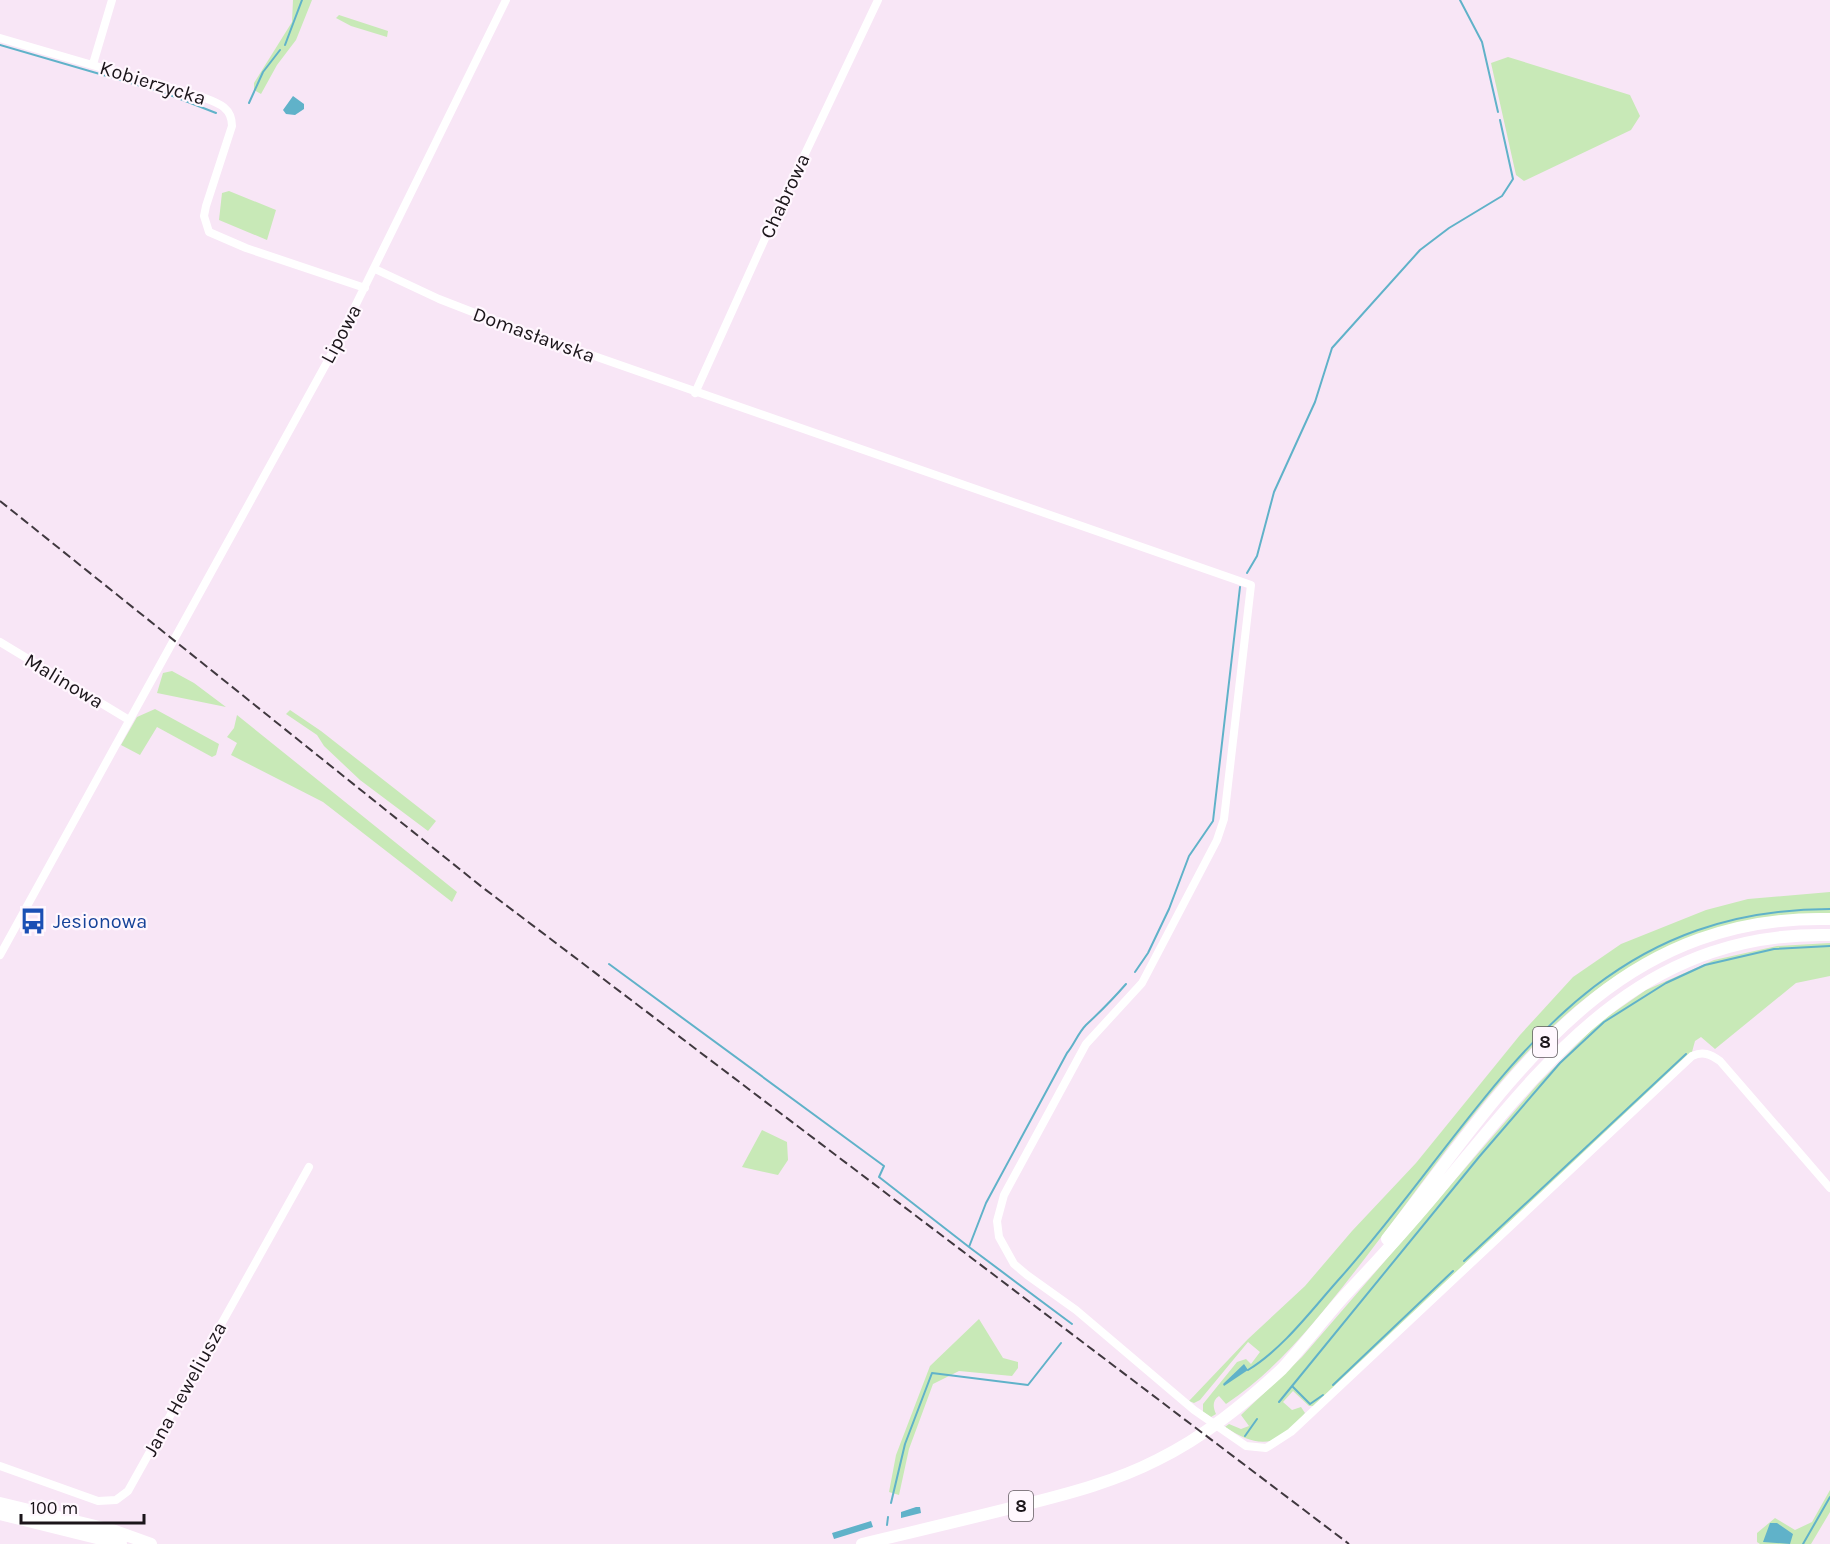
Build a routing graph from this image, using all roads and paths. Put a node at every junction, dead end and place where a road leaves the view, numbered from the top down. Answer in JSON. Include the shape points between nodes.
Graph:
{"nodes":[{"id":1,"x":112,"y":0,"type":"edge"},
{"id":2,"x":506,"y":0,"type":"edge"},
{"id":3,"x":878,"y":0,"type":"edge"},
{"id":4,"x":0,"y":38,"type":"edge"},
{"id":5,"x":93,"y":64,"type":"junction"},
{"id":6,"x":375,"y":268,"type":"junction"},
{"id":7,"x":365,"y":288,"type":"junction"},
{"id":8,"x":695,"y":393,"type":"junction"},
{"id":9,"x":0,"y":642,"type":"edge"},
{"id":10,"x":129,"y":720,"type":"junction"},
{"id":11,"x":1830,"y":919,"type":"edge"},
{"id":12,"x":1830,"y":935,"type":"edge"},
{"id":13,"x":0,"y":955,"type":"edge"},
{"id":14,"x":309,"y":1167,"type":"dead end"},
{"id":15,"x":1830,"y":1188,"type":"edge"},
{"id":16,"x":1347,"y":1293,"type":"junction"},
{"id":17,"x":0,"y":1466,"type":"edge"},
{"id":18,"x":0,"y":1503,"type":"edge"},
{"id":19,"x":0,"y":1514,"type":"edge"},
{"id":20,"x":121,"y":1544,"type":"edge"},
{"id":21,"x":151,"y":1544,"type":"edge"},
{"id":22,"x":862,"y":1544,"type":"edge"}],
"edges":[{"from":1,"to":5,"type":"street"},
{"from":2,"to":6,"type":"street","name":"Lipowa"},
{"from":3,"to":8,"type":"street","name":"Chabrowa"},
{"from":4,"to":5,"type":"street","name":"Kobierzycka"},
{"from":5,"to":7,"type":"street","name":"Kobierzycka","via":[[202,97],[230,113],[232,126],[204,216],[209,232]]},
{"from":6,"to":7,"type":"street","name":"Lipowa"},
{"from":6,"to":8,"type":"street","name":"Domasławska","via":[[439,299]]},
{"from":7,"to":10,"type":"street","name":"Lipowa"},
{"from":8,"to":15,"type":"street","name":"Domasławska","via":[[1251,585],[1224,819],[1217,840],[1142,983],[1086,1044],[1004,1195],[997,1221],[999,1237],[1014,1264],[1233,1438],[1246,1446],[1266,1448],[1291,1432],[1699,1053],[1720,1061]]},
{"from":9,"to":10,"type":"street","name":"Malinowa"},
{"from":10,"to":13,"type":"street"},
{"from":11,"to":16,"type":"highway","number":"8","via":[[1766,923],[1717,934],[1657,958],[1599,993],[1558,1029],[1496,1096]]},
{"from":12,"to":16,"type":"highway","number":"8","via":[[1764,940],[1707,955],[1652,979],[1614,1002],[1548,1061]]},
{"from":14,"to":17,"type":"street","name":"Jana Heweliusza","via":[[128,1491],[116,1500],[98,1502]]},
{"from":16,"to":22,"type":"highway","number":"8","via":[[1282,1369],[1233,1412],[1174,1450],[1129,1473],[1066,1494]]},
{"from":18,"to":21,"type":"highway","via":[[112,1530]]},
{"from":19,"to":20,"type":"highway"}]}
